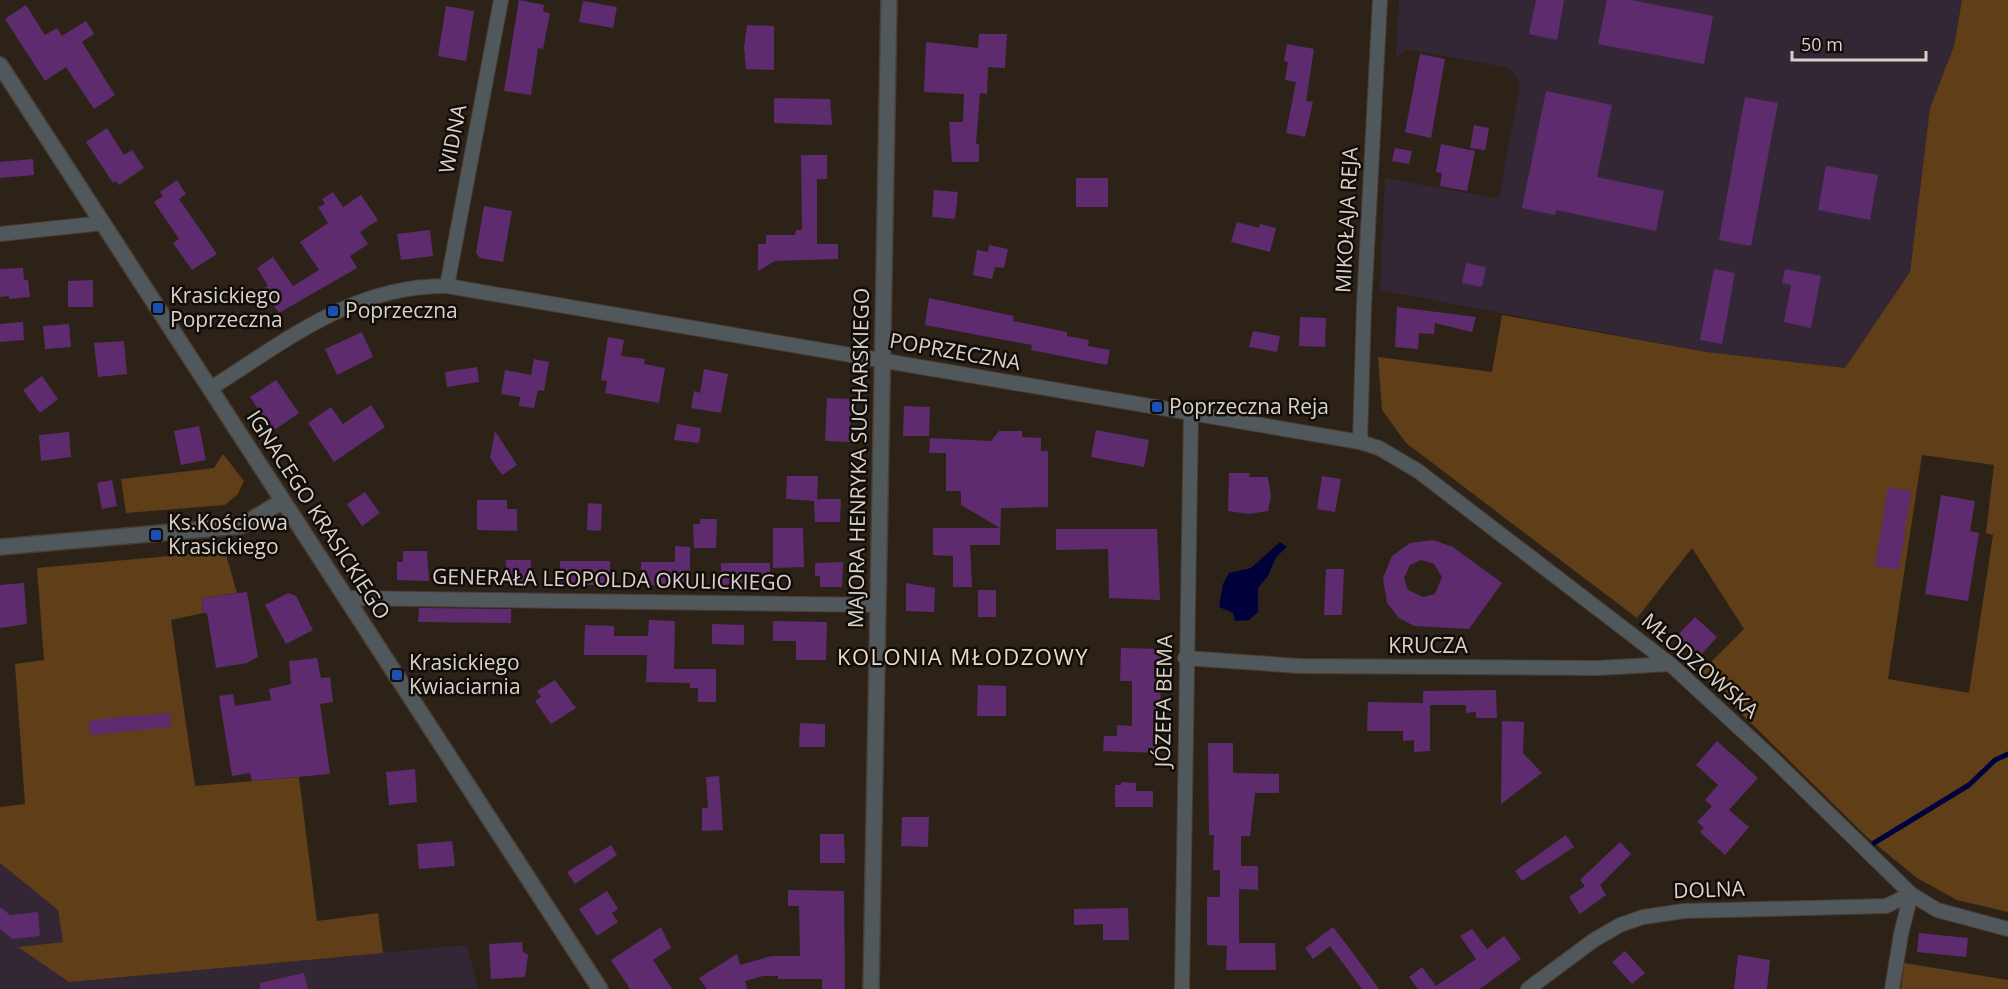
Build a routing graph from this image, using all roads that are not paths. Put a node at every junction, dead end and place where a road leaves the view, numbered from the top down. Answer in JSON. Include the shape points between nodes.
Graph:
{"nodes":[{"id":1,"x":501,"y":0,"type":"edge"},
{"id":2,"x":889,"y":0,"type":"edge"},
{"id":3,"x":1380,"y":0,"type":"edge"},
{"id":4,"x":0,"y":65,"type":"edge"},
{"id":5,"x":103,"y":223,"type":"junction"},
{"id":6,"x":0,"y":234,"type":"edge"},
{"id":7,"x":447,"y":286,"type":"junction"},
{"id":8,"x":883,"y":360,"type":"junction"},
{"id":9,"x":211,"y":388,"type":"junction"},
{"id":10,"x":1191,"y":413,"type":"junction"},
{"id":11,"x":1360,"y":442,"type":"junction"},
{"id":12,"x":283,"y":501,"type":"junction"},
{"id":13,"x":0,"y":547,"type":"edge"},
{"id":14,"x":346,"y":598,"type":"junction"},
{"id":15,"x":877,"y":605,"type":"junction"},
{"id":16,"x":1185,"y":658,"type":"junction"},
{"id":17,"x":1670,"y":664,"type":"junction"},
{"id":18,"x":1911,"y":894,"type":"junction"},
{"id":19,"x":2008,"y":929,"type":"edge"},
{"id":20,"x":600,"y":989,"type":"edge"},
{"id":21,"x":871,"y":989,"type":"edge"},
{"id":22,"x":1182,"y":989,"type":"edge"},
{"id":23,"x":1528,"y":989,"type":"edge"},
{"id":24,"x":1892,"y":989,"type":"edge"}],
"edges":[{"from":1,"to":7,"type":"street","name":"WIDNA"},
{"from":2,"to":8,"type":"street","name":"MAJORA HENRYKA SUCHARSKIEGO"},
{"from":3,"to":11,"type":"street","name":"MIKOŁAJA REJA"},
{"from":4,"to":5,"type":"street","name":"IGNACEGO KRASICKIEGO"},
{"from":5,"to":6,"type":"street"},
{"from":5,"to":9,"type":"street","name":"IGNACEGO KRASICKIEGO"},
{"from":7,"to":8,"type":"street","name":"POPRZECZNA"},
{"from":7,"to":9,"type":"street","name":"POPRZECZNA","via":[[401,288],[333,311]]},
{"from":8,"to":10,"type":"street","name":"POPRZECZNA"},
{"from":8,"to":15,"type":"street","name":"MAJORA HENRYKA SUCHARSKIEGO"},
{"from":9,"to":12,"type":"street","name":"IGNACEGO KRASICKIEGO"},
{"from":10,"to":11,"type":"street","name":"POPRZECZNA"},
{"from":10,"to":16,"type":"street","name":"JÓZEFA BEMA"},
{"from":11,"to":17,"type":"street","name":"MŁODZOWSKA","via":[[1379,448],[1418,471]]},
{"from":12,"to":13,"type":"street","via":[[242,526]]},
{"from":12,"to":14,"type":"street","name":"IGNACEGO KRASICKIEGO"},
{"from":14,"to":15,"type":"street","name":"GENERAŁA LEOPOLDA OKULICKIEGO"},
{"from":14,"to":20,"type":"street","name":"IGNACEGO KRASICKIEGO"},
{"from":15,"to":21,"type":"street","name":"MAJORA HENRYKA SUCHARSKIEGO"},
{"from":16,"to":17,"type":"street","name":"KRUCZA","via":[[1299,666],[1598,668]]},
{"from":16,"to":22,"type":"street","name":"JÓZEFA BEMA"},
{"from":17,"to":18,"type":"street","name":"MŁODZOWSKA"},
{"from":18,"to":19,"type":"street","name":"MŁODZOWSKA","via":[[1937,910]]},
{"from":18,"to":23,"type":"street","name":"DOLNA","via":[[1886,906],[1684,911],[1643,917],[1594,940]]},
{"from":18,"to":24,"type":"street"}]}
